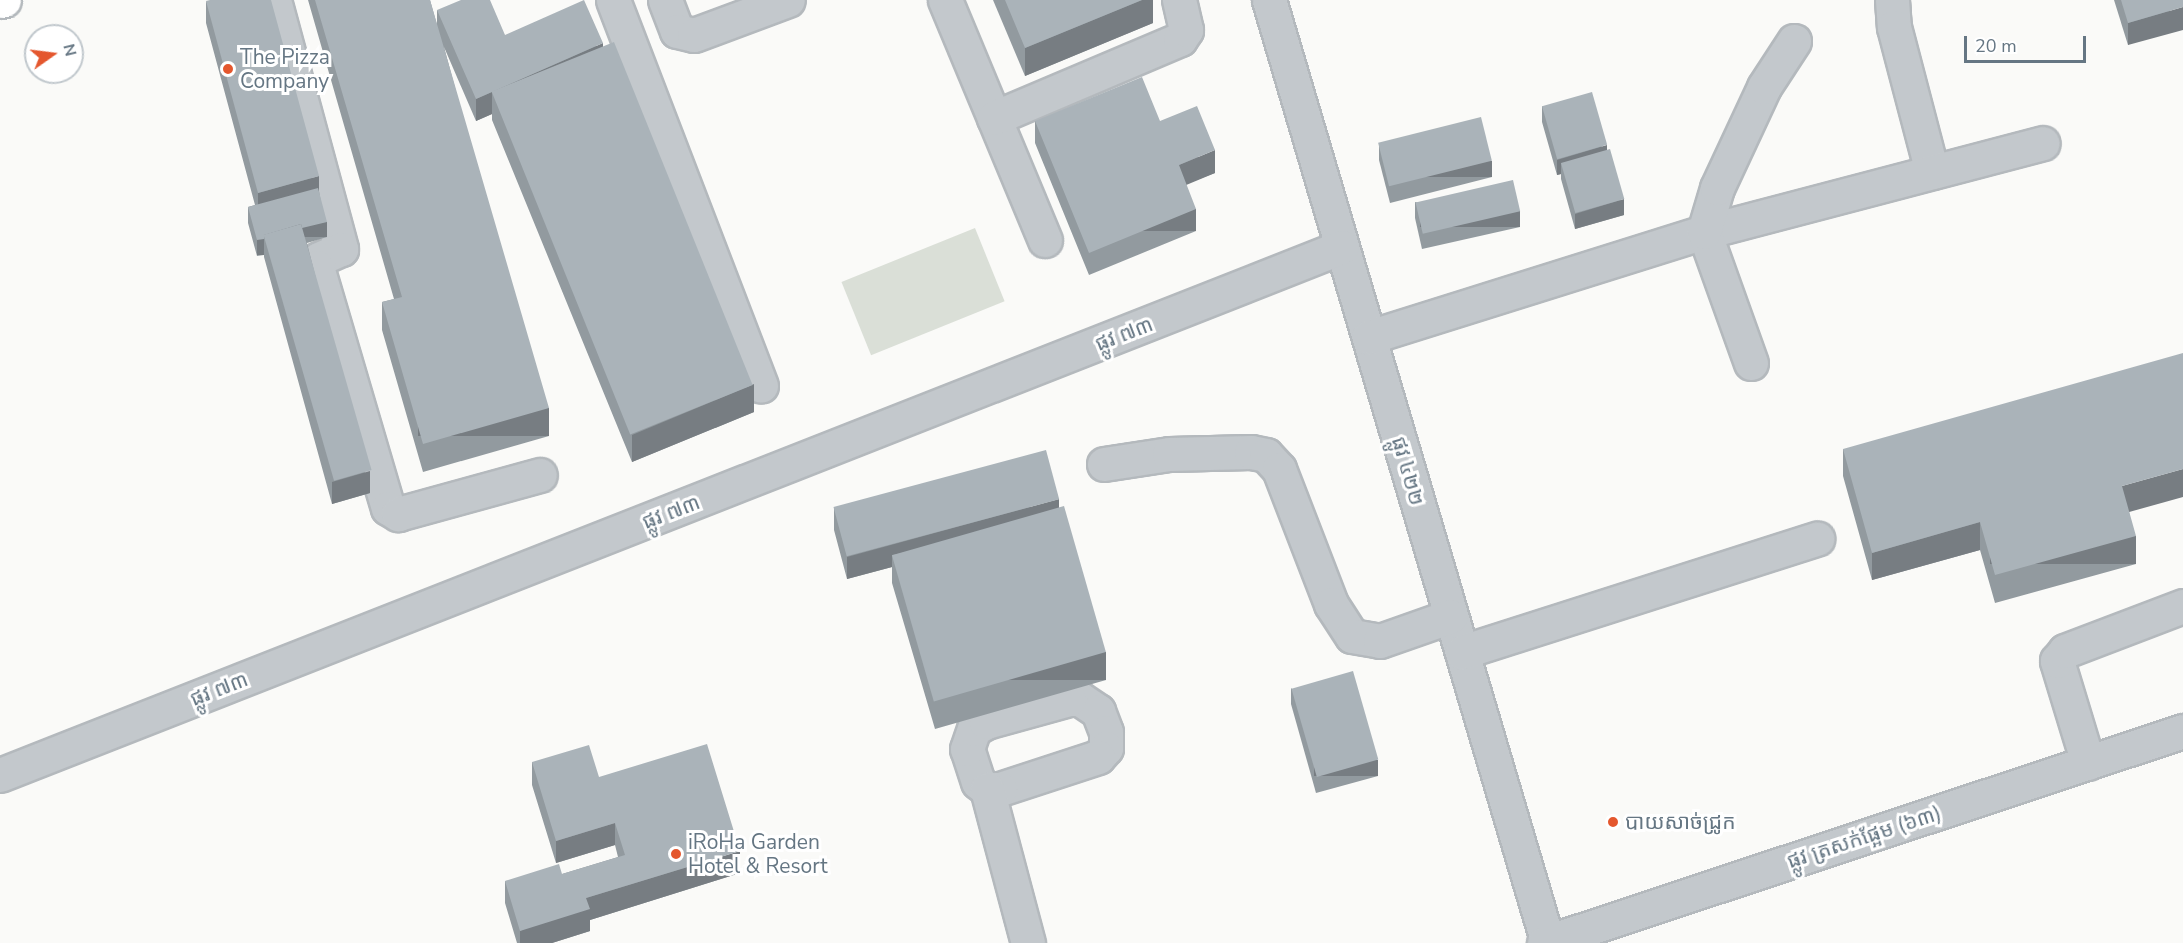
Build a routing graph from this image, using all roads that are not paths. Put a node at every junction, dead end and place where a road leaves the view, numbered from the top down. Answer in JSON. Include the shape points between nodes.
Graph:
{"nodes":[{"id":1,"x":274,"y":0,"type":"edge"},
{"id":2,"x":613,"y":0,"type":"edge"},
{"id":3,"x":665,"y":0,"type":"edge"},
{"id":4,"x":788,"y":0,"type":"edge"},
{"id":5,"x":945,"y":0,"type":"edge"},
{"id":6,"x":1179,"y":0,"type":"edge"},
{"id":7,"x":1269,"y":0,"type":"edge"},
{"id":8,"x":1892,"y":0,"type":"edge"},
{"id":9,"x":1794,"y":41,"type":"dead end"},
{"id":10,"x":994,"y":118,"type":"junction"},
{"id":11,"x":2043,"y":143,"type":"dead end"},
{"id":12,"x":1932,"y":172,"type":"junction"},
{"id":13,"x":1704,"y":232,"type":"junction"},
{"id":14,"x":1045,"y":240,"type":"dead end"},
{"id":15,"x":1342,"y":247,"type":"junction"},
{"id":16,"x":1369,"y":337,"type":"junction"},
{"id":17,"x":1751,"y":363,"type":"dead end"},
{"id":18,"x":761,"y":386,"type":"dead end"},
{"id":19,"x":1104,"y":464,"type":"dead end"},
{"id":20,"x":540,"y":475,"type":"dead end"},
{"id":21,"x":1817,"y":539,"type":"dead end"},
{"id":22,"x":2183,"y":606,"type":"edge"},
{"id":23,"x":1451,"y":616,"type":"junction"},
{"id":24,"x":1462,"y":652,"type":"junction"},
{"id":25,"x":2183,"y":731,"type":"edge"},
{"id":26,"x":2088,"y":763,"type":"junction"},
{"id":27,"x":0,"y":775,"type":"edge"},
{"id":28,"x":987,"y":789,"type":"dead end"},
{"id":29,"x":1028,"y":943,"type":"edge"},
{"id":30,"x":1546,"y":943,"type":"edge"}],
"edges":[{"from":1,"to":20,"type":"street","via":[[341,249],[319,259],[317,267],[388,508],[398,514]]},
{"from":2,"to":18,"type":"street"},
{"from":3,"to":4,"type":"street","via":[[677,32],[694,35]]},
{"from":5,"to":10,"type":"street"},
{"from":6,"to":10,"type":"street","via":[[1186,30],[1180,39]]},
{"from":7,"to":15,"type":"street","name":"ផ្លូវ ៤២២"},
{"from":8,"to":12,"type":"street","via":[[1894,27]]},
{"from":9,"to":13,"type":"street","via":[[1764,87],[1717,188]]},
{"from":10,"to":14,"type":"street"},
{"from":11,"to":12,"type":"street"},
{"from":12,"to":13,"type":"street"},
{"from":13,"to":16,"type":"street"},
{"from":13,"to":17,"type":"street"},
{"from":15,"to":16,"type":"street","name":"ផ្លូវ ៤២២"},
{"from":15,"to":27,"type":"street","name":"ផ្លូវ ៧៣"},
{"from":16,"to":23,"type":"street","name":"ផ្លូវ ៤២២"},
{"from":19,"to":23,"type":"street","via":[[1169,454],[1266,455],[1279,470],[1331,604],[1352,636],[1380,641]]},
{"from":21,"to":24,"type":"street"},
{"from":22,"to":26,"type":"street","via":[[2065,651],[2057,661]]},
{"from":23,"to":24,"type":"street","name":"ផ្លូវ ៤២២"},
{"from":24,"to":30,"type":"street","name":"ផ្លូវ ៤២២"},
{"from":25,"to":26,"type":"street","name":"ផ្លូវ ត្រសក់ផ្អែម (៦៣)"},
{"from":26,"to":30,"type":"street","name":"ផ្លូវ ត្រសក់ផ្អែម (៦៣)"},
{"from":28,"to":29,"type":"street"}]}
